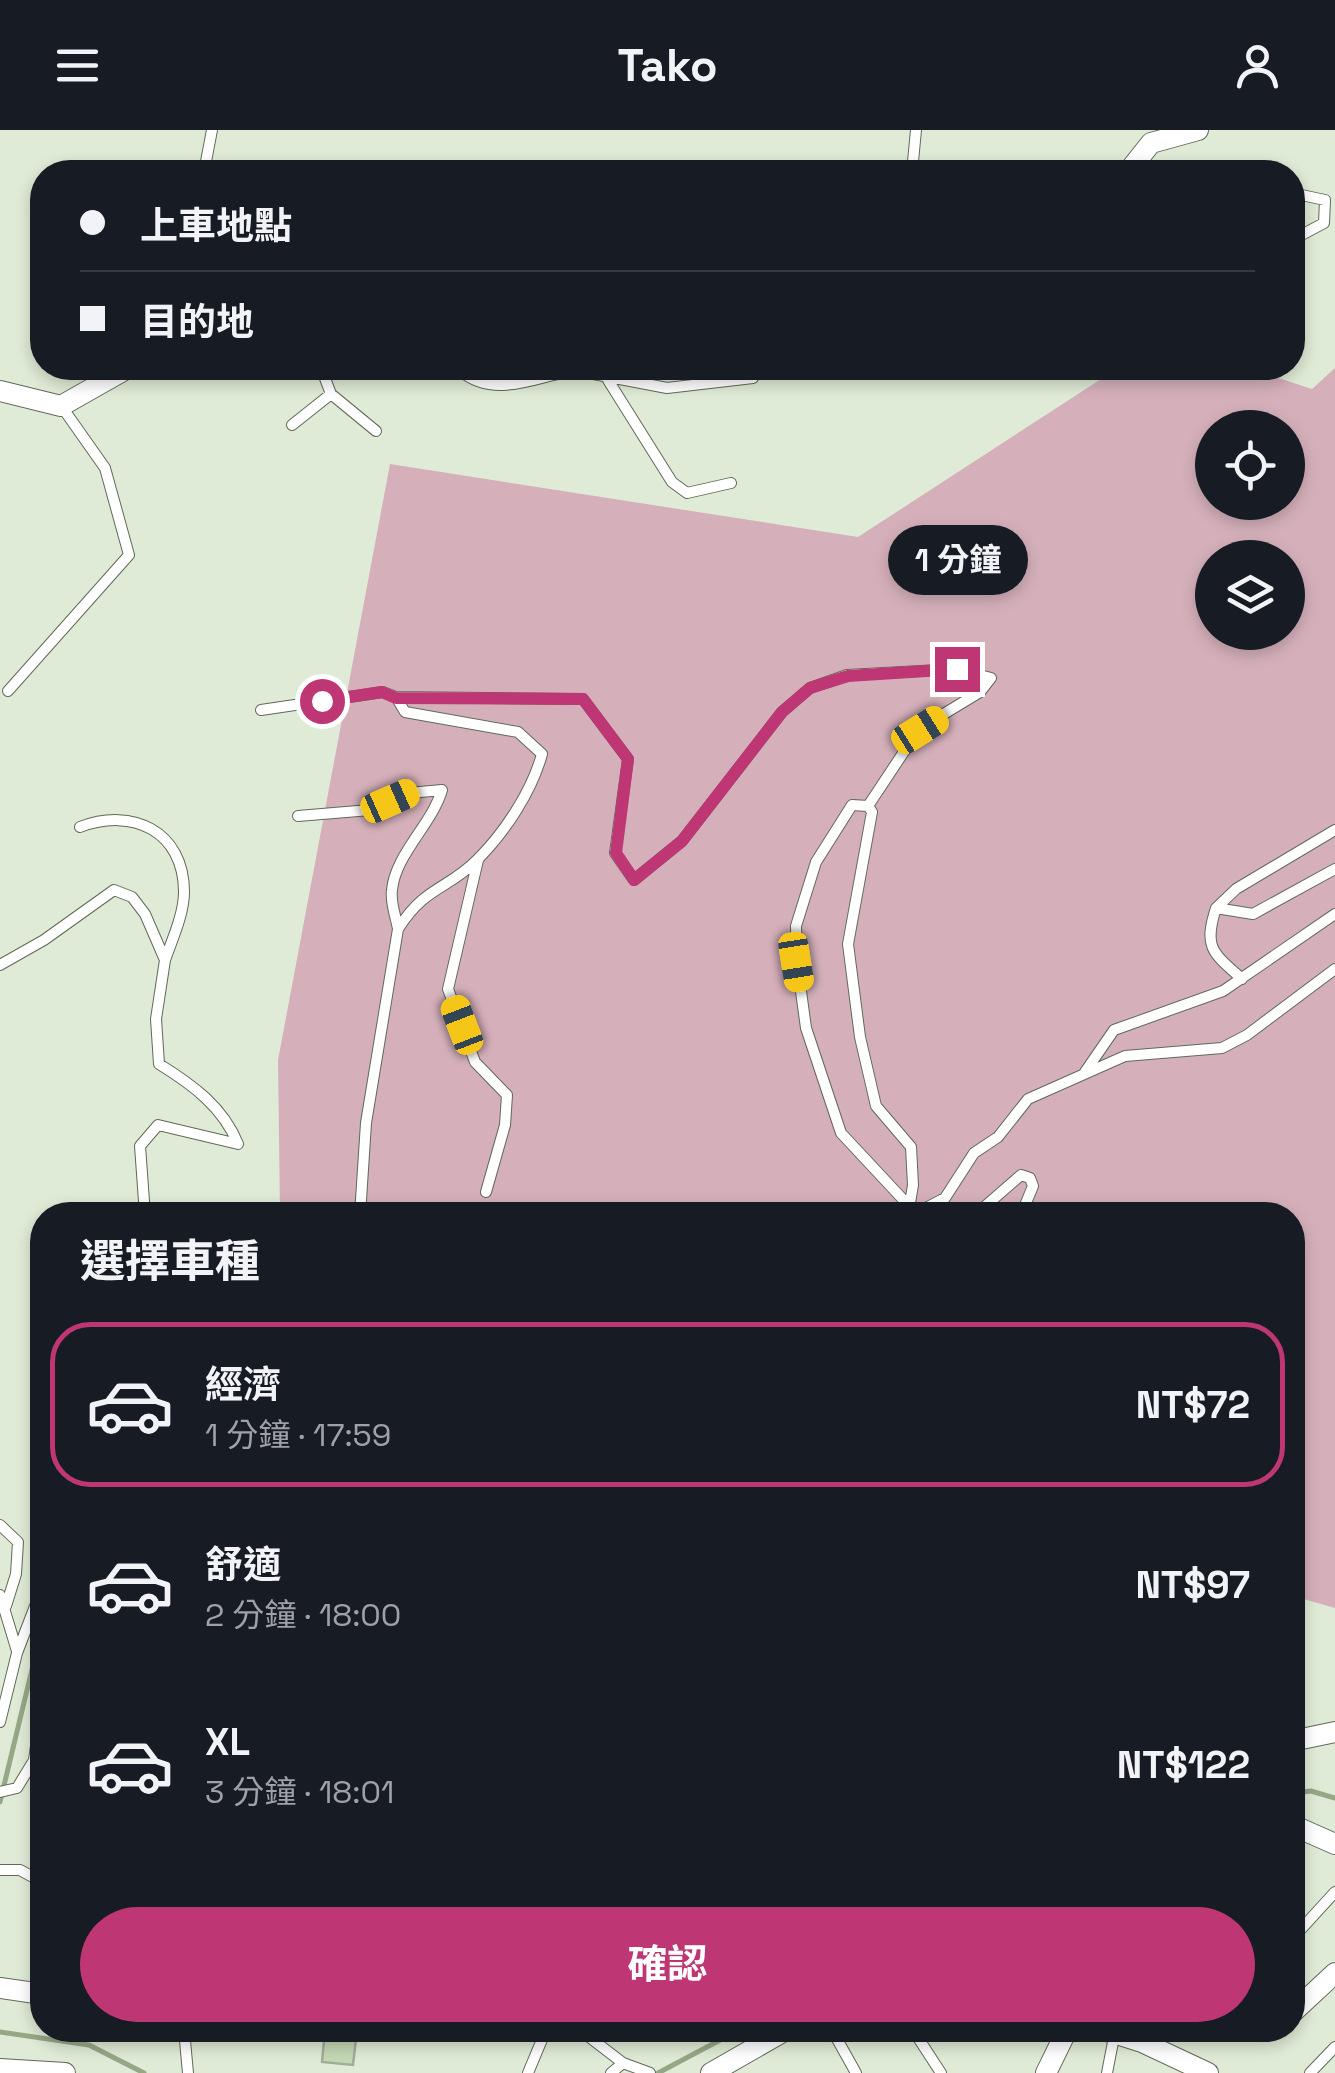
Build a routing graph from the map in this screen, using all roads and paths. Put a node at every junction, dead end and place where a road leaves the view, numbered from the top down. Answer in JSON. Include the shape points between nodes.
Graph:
{"nodes":[{"id":1,"x":212,"y":130,"type":"edge"},
{"id":2,"x":916,"y":130,"type":"edge"},
{"id":3,"x":1198,"y":130,"type":"edge"},
{"id":4,"x":1154,"y":137,"type":"edge"},
{"id":5,"x":206,"y":160,"type":"edge"},
{"id":6,"x":913,"y":160,"type":"edge"},
{"id":7,"x":1137,"y":160,"type":"edge"},
{"id":8,"x":1305,"y":196,"type":"edge"},
{"id":9,"x":1305,"y":233,"type":"edge"},
{"id":10,"x":102,"y":380,"type":"edge"},
{"id":11,"x":326,"y":380,"type":"edge"},
{"id":12,"x":608,"y":380,"type":"joint"},
{"id":13,"x":736,"y":380,"type":"edge"},
{"id":14,"x":0,"y":391,"type":"edge"},
{"id":15,"x":331,"y":394,"type":"junction"},
{"id":16,"x":61,"y":406,"type":"junction"},
{"id":17,"x":292,"y":425,"type":"dead end"},
{"id":18,"x":376,"y":431,"type":"dead end"},
{"id":19,"x":731,"y":483,"type":"dead end"},
{"id":20,"x":8,"y":691,"type":"dead end"},
{"id":21,"x":396,"y":698,"type":"junction"},
{"id":22,"x":261,"y":710,"type":"dead end"},
{"id":23,"x":868,"y":806,"type":"junction"},
{"id":24,"x":298,"y":816,"type":"dead end"},
{"id":25,"x":80,"y":827,"type":"dead end"},
{"id":26,"x":1335,"y":830,"type":"edge"},
{"id":27,"x":478,"y":859,"type":"junction"},
{"id":28,"x":1335,"y":870,"type":"edge"},
{"id":29,"x":1216,"y":908,"type":"junction"},
{"id":30,"x":1335,"y":914,"type":"edge"},
{"id":31,"x":398,"y":930,"type":"junction"},
{"id":32,"x":165,"y":960,"type":"junction"},
{"id":33,"x":0,"y":965,"type":"edge"},
{"id":34,"x":1335,"y":968,"type":"edge"},
{"id":35,"x":1242,"y":979,"type":"junction"},
{"id":36,"x":1084,"y":1073,"type":"junction"},
{"id":37,"x":486,"y":1192,"type":"dead end"},
{"id":38,"x":144,"y":1202,"type":"edge"},
{"id":39,"x":361,"y":1202,"type":"edge"},
{"id":40,"x":901,"y":1202,"type":"edge"},
{"id":41,"x":909,"y":1202,"type":"edge"},
{"id":42,"x":937,"y":1202,"type":"edge"},
{"id":43,"x":990,"y":1202,"type":"edge"},
{"id":44,"x":1026,"y":1202,"type":"edge"},
{"id":45,"x":0,"y":1525,"type":"edge"},
{"id":46,"x":0,"y":1594,"type":"edge"},
{"id":47,"x":6,"y":1606,"type":"junction"},
{"id":48,"x":30,"y":1620,"type":"edge"},
{"id":49,"x":18,"y":1653,"type":"junction"},
{"id":50,"x":0,"y":1722,"type":"edge"},
{"id":51,"x":1335,"y":1732,"type":"edge"},
{"id":52,"x":1305,"y":1738,"type":"edge"},
{"id":53,"x":30,"y":1767,"type":"edge"},
{"id":54,"x":0,"y":1792,"type":"edge"},
{"id":55,"x":1305,"y":1835,"type":"edge"},
{"id":56,"x":1335,"y":1844,"type":"edge"},
{"id":57,"x":0,"y":1870,"type":"edge"},
{"id":58,"x":30,"y":1875,"type":"edge"},
{"id":59,"x":1335,"y":1892,"type":"edge"},
{"id":60,"x":1305,"y":1925,"type":"edge"},
{"id":61,"x":1335,"y":1974,"type":"edge"},
{"id":62,"x":0,"y":1988,"type":"edge"},
{"id":63,"x":30,"y":1992,"type":"edge"},
{"id":64,"x":1305,"y":2001,"type":"edge"},
{"id":65,"x":185,"y":2042,"type":"edge"},
{"id":66,"x":541,"y":2042,"type":"edge"},
{"id":67,"x":597,"y":2042,"type":"edge"},
{"id":68,"x":765,"y":2042,"type":"edge"},
{"id":69,"x":839,"y":2042,"type":"edge"},
{"id":70,"x":921,"y":2042,"type":"edge"},
{"id":71,"x":1061,"y":2042,"type":"edge"},
{"id":72,"x":1108,"y":2042,"type":"edge"},
{"id":73,"x":1142,"y":2042,"type":"edge"},
{"id":74,"x":1335,"y":2047,"type":"edge"},
{"id":75,"x":628,"y":2064,"type":"junction"},
{"id":76,"x":0,"y":2069,"type":"edge"},
{"id":77,"x":65,"y":2073,"type":"edge"},
{"id":78,"x":188,"y":2073,"type":"edge"},
{"id":79,"x":528,"y":2073,"type":"edge"},
{"id":80,"x":611,"y":2073,"type":"edge"},
{"id":81,"x":650,"y":2073,"type":"edge"},
{"id":82,"x":711,"y":2073,"type":"edge"},
{"id":83,"x":856,"y":2073,"type":"edge"},
{"id":84,"x":940,"y":2073,"type":"edge"},
{"id":85,"x":1046,"y":2073,"type":"edge"},
{"id":86,"x":1106,"y":2073,"type":"edge"},
{"id":87,"x":1208,"y":2073,"type":"edge"},
{"id":88,"x":1310,"y":2073,"type":"edge"}],
"edges":[{"from":1,"to":5,"type":"lane"},
{"from":2,"to":6,"type":"lane"},
{"from":3,"to":4,"type":"street"},
{"from":4,"to":7,"type":"street"},
{"from":8,"to":9,"type":"lane","via":[[1325,200],[1324,222]]},
{"from":10,"to":16,"type":"street"},
{"from":11,"to":15,"type":"lane"},
{"from":12,"to":13,"type":"lane","via":[[667,388]]},
{"from":12,"to":19,"type":"lane","via":[[672,482],[686,493]]},
{"from":14,"to":16,"type":"street"},
{"from":15,"to":17,"type":"lane"},
{"from":15,"to":18,"type":"lane"},
{"from":16,"to":20,"type":"lane","via":[[106,468],[130,555]]},
{"from":21,"to":22,"type":"lane","via":[[382,692]]},
{"from":21,"to":23,"type":"lane","via":[[583,699],[628,759],[616,853],[634,880],[682,841],[782,712],[810,688],[848,676],[938,670],[991,678],[920,730]]},
{"from":21,"to":27,"type":"lane","via":[[406,712],[518,732],[542,754],[534,784]]},
{"from":23,"to":40,"type":"lane","via":[[852,805],[816,862],[796,926],[796,962],[806,1028],[841,1133]]},
{"from":23,"to":41,"type":"lane","via":[[848,944],[876,1106],[912,1148]]},
{"from":24,"to":31,"type":"lane","via":[[370,810],[410,792],[442,790],[394,877]]},
{"from":25,"to":32,"type":"lane","via":[[123,817],[158,831],[181,870],[184,895]]},
{"from":26,"to":29,"type":"lane","via":[[1236,888]]},
{"from":27,"to":31,"type":"lane","via":[[416,900]]},
{"from":27,"to":37,"type":"lane","via":[[448,988],[475,1062],[507,1095]]},
{"from":28,"to":29,"type":"lane","via":[[1253,914]]},
{"from":29,"to":35,"type":"lane","via":[[1208,932],[1213,953]]},
{"from":30,"to":35,"type":"lane"},
{"from":31,"to":39,"type":"lane","via":[[366,1122]]},
{"from":32,"to":33,"type":"lane","via":[[145,914],[132,897],[114,890]]},
{"from":32,"to":38,"type":"lane","via":[[156,1018],[159,1064],[227,1117],[238,1144],[158,1124],[140,1146]]},
{"from":34,"to":36,"type":"lane","via":[[1222,1048],[1125,1056]]},
{"from":35,"to":36,"type":"lane","via":[[1114,1030]]},
{"from":36,"to":42,"type":"lane","via":[[1028,1100]]},
{"from":43,"to":44,"type":"lane","via":[[1021,1176],[1033,1186]]},
{"from":45,"to":47,"type":"lane","via":[[18,1542]]},
{"from":46,"to":47,"type":"lane"},
{"from":47,"to":49,"type":"lane"},
{"from":48,"to":49,"type":"lane"},
{"from":49,"to":50,"type":"lane"},
{"from":51,"to":52,"type":"street"},
{"from":53,"to":54,"type":"lane","via":[[17,1788]]},
{"from":55,"to":56,"type":"street"},
{"from":57,"to":58,"type":"lane"},
{"from":59,"to":60,"type":"lane"},
{"from":61,"to":64,"type":"street"},
{"from":62,"to":63,"type":"street"},
{"from":65,"to":78,"type":"lane"},
{"from":66,"to":79,"type":"lane"},
{"from":67,"to":75,"type":"lane"},
{"from":68,"to":82,"type":"street"},
{"from":69,"to":83,"type":"lane"},
{"from":70,"to":84,"type":"lane"},
{"from":71,"to":85,"type":"street"},
{"from":72,"to":86,"type":"lane"},
{"from":73,"to":87,"type":"street"},
{"from":74,"to":88,"type":"lane"},
{"from":75,"to":80,"type":"lane"},
{"from":75,"to":81,"type":"lane"},
{"from":76,"to":77,"type":"street"}]}
